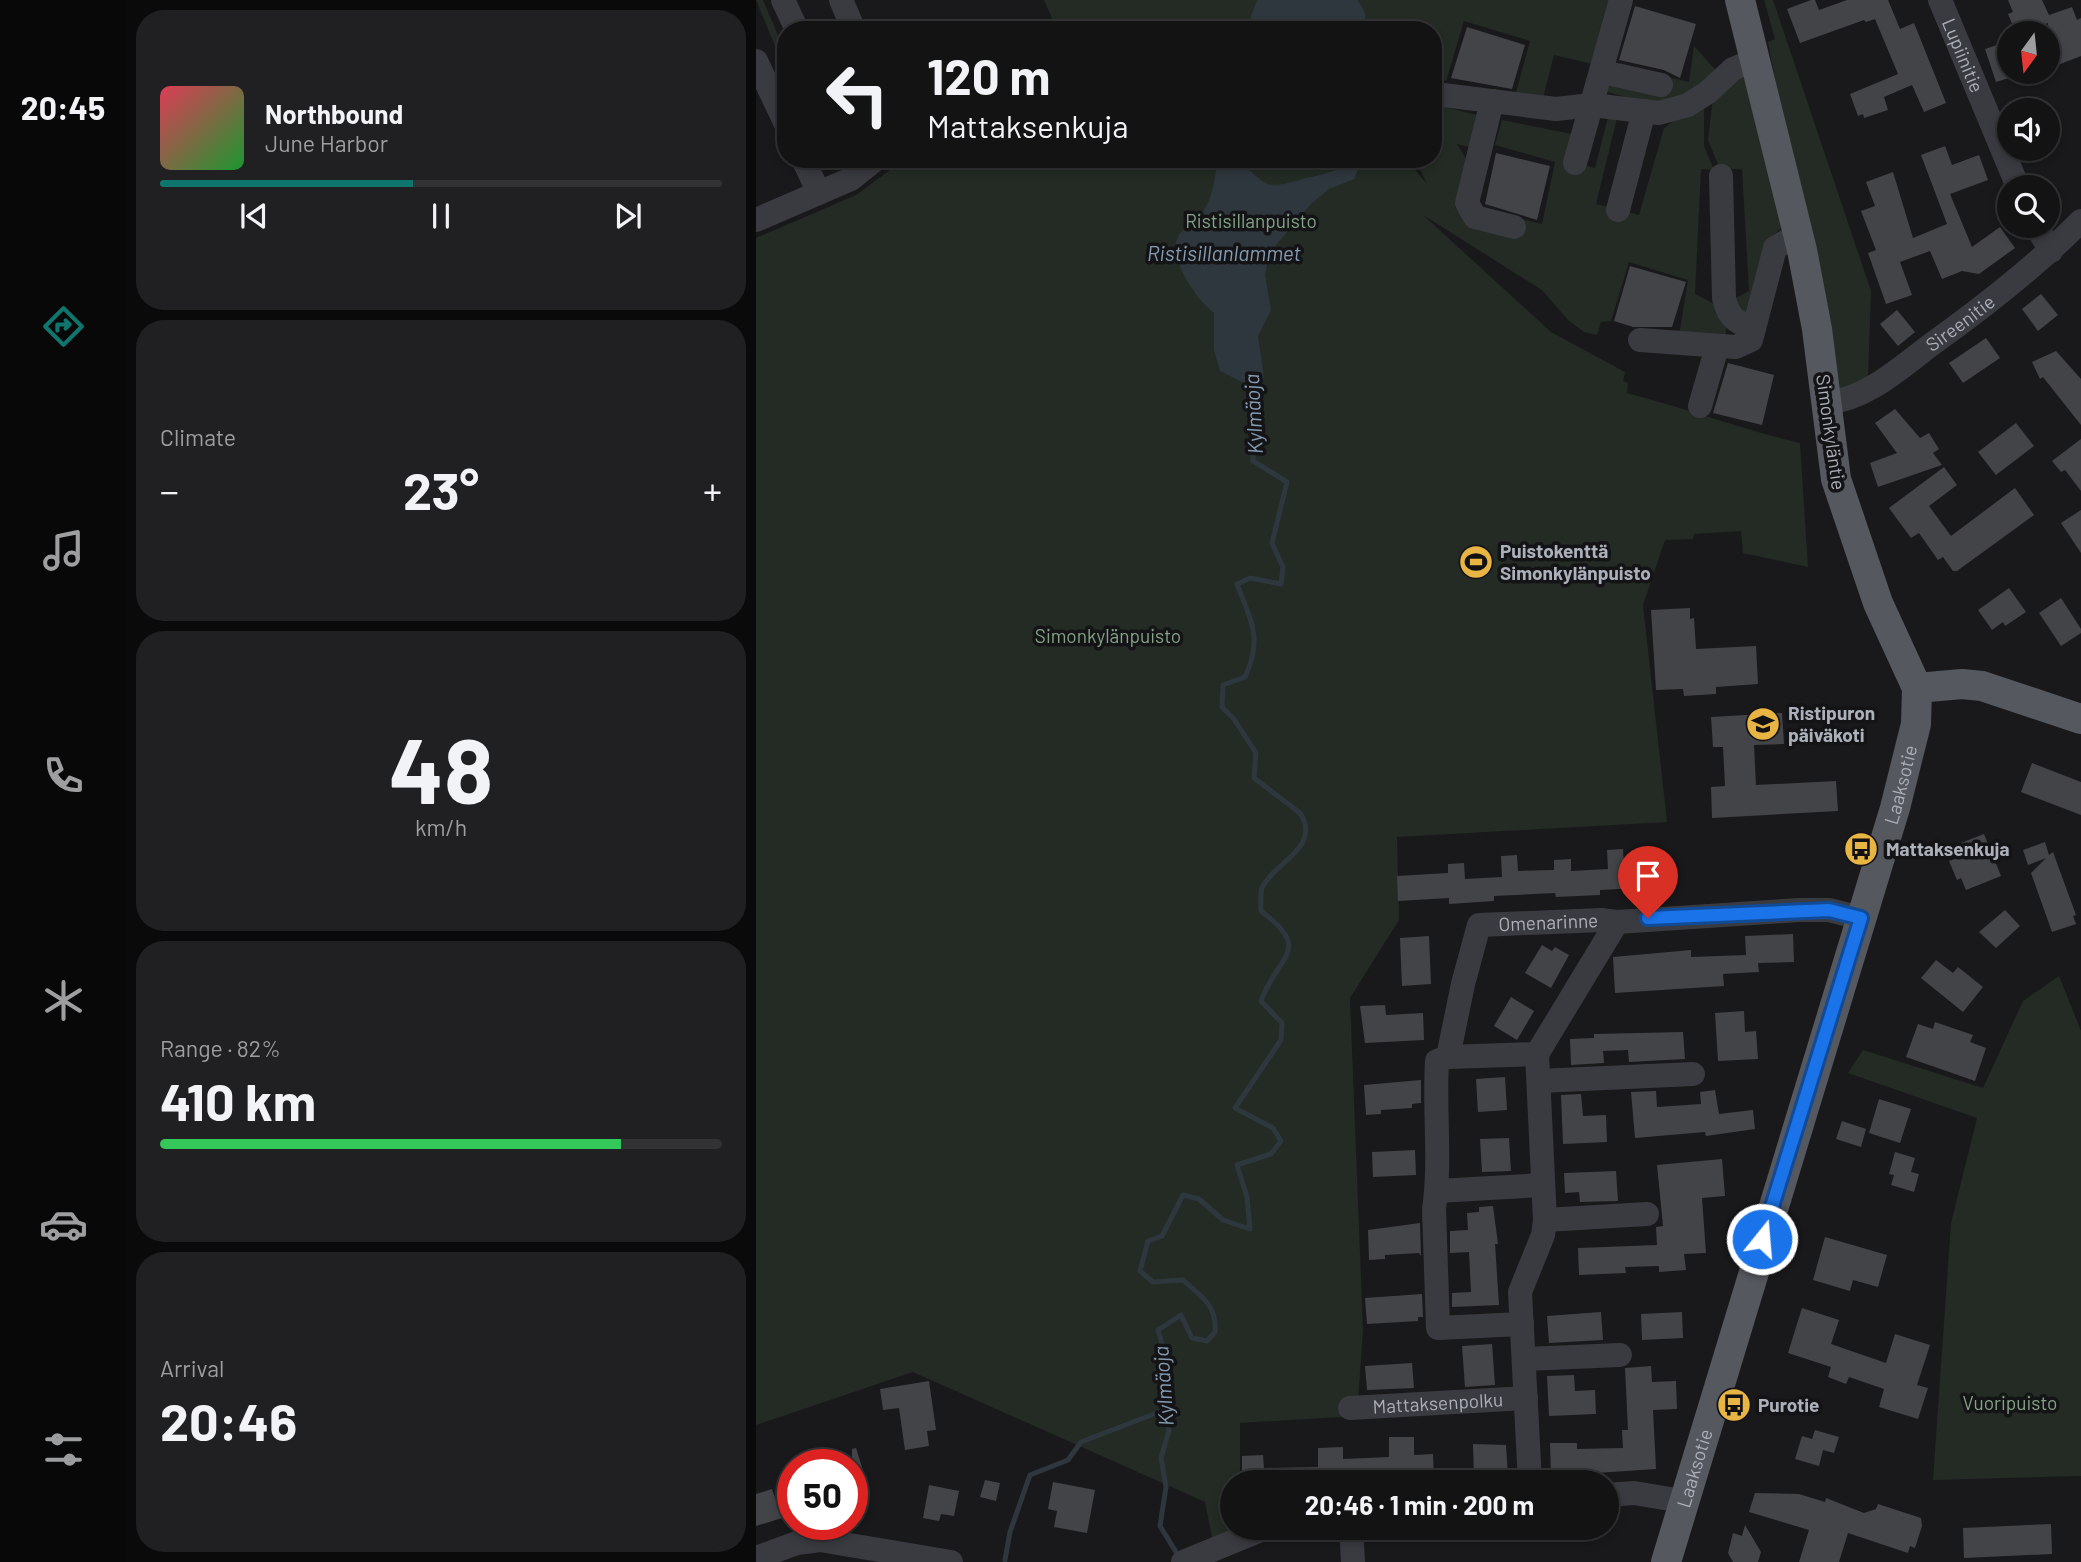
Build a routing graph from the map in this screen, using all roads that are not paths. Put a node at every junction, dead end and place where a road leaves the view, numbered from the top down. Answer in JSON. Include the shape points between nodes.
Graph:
{"nodes":[{"id":1,"x":783,"y":0,"type":"edge"},
{"id":2,"x":841,"y":0,"type":"edge"},
{"id":3,"x":1621,"y":0,"type":"edge"},
{"id":4,"x":1740,"y":0,"type":"edge"},
{"id":5,"x":1940,"y":0,"type":"edge"},
{"id":6,"x":793,"y":21,"type":"edge"},
{"id":7,"x":850,"y":21,"type":"edge"},
{"id":8,"x":1757,"y":59,"type":"junction"},
{"id":9,"x":756,"y":61,"type":"edge"},
{"id":10,"x":1603,"y":72,"type":"junction"},
{"id":11,"x":1661,"y":85,"type":"dead end"},
{"id":12,"x":1443,"y":95,"type":"dead end"},
{"id":13,"x":1492,"y":101,"type":"junction"},
{"id":14,"x":777,"y":105,"type":"edge"},
{"id":15,"x":1592,"y":105,"type":"junction"},
{"id":16,"x":1644,"y":111,"type":"junction"},
{"id":17,"x":1575,"y":163,"type":"dead end"},
{"id":18,"x":807,"y":168,"type":"edge"},
{"id":19,"x":865,"y":168,"type":"edge"},
{"id":20,"x":2013,"y":175,"type":"edge"},
{"id":21,"x":1721,"y":176,"type":"dead end"},
{"id":22,"x":819,"y":193,"type":"junction"},
{"id":23,"x":1618,"y":210,"type":"dead end"},
{"id":24,"x":756,"y":220,"type":"edge"},
{"id":25,"x":2081,"y":221,"type":"edge"},
{"id":26,"x":1514,"y":227,"type":"dead end"},
{"id":27,"x":1798,"y":234,"type":"junction"},
{"id":28,"x":2043,"y":238,"type":"edge"},
{"id":29,"x":2051,"y":251,"type":"junction"},
{"id":30,"x":1754,"y":328,"type":"junction"},
{"id":31,"x":1640,"y":340,"type":"dead end"},
{"id":32,"x":1717,"y":347,"type":"junction"},
{"id":33,"x":1826,"y":403,"type":"junction"},
{"id":34,"x":1700,"y":406,"type":"dead end"},
{"id":35,"x":1917,"y":688,"type":"junction"},
{"id":36,"x":2077,"y":713,"type":"edge"},
{"id":37,"x":1861,"y":918,"type":"junction"},
{"id":38,"x":1617,"y":922,"type":"junction"},
{"id":39,"x":1537,"y":1054,"type":"junction"},
{"id":40,"x":1448,"y":1057,"type":"junction"},
{"id":41,"x":1693,"y":1074,"type":"dead end"},
{"id":42,"x":1539,"y":1081,"type":"junction"},
{"id":43,"x":1543,"y":1185,"type":"junction"},
{"id":44,"x":1437,"y":1191,"type":"junction"},
{"id":45,"x":1647,"y":1214,"type":"dead end"},
{"id":46,"x":1545,"y":1220,"type":"junction"},
{"id":47,"x":1522,"y":1324,"type":"junction"},
{"id":48,"x":1620,"y":1355,"type":"dead end"},
{"id":49,"x":1525,"y":1359,"type":"junction"},
{"id":50,"x":1526,"y":1398,"type":"junction"},
{"id":51,"x":1350,"y":1408,"type":"dead end"},
{"id":52,"x":1529,"y":1470,"type":"edge"},
{"id":53,"x":1619,"y":1494,"type":"edge"},
{"id":54,"x":1682,"y":1500,"type":"junction"},
{"id":55,"x":1237,"y":1540,"type":"edge"},
{"id":56,"x":1352,"y":1540,"type":"edge"},
{"id":57,"x":756,"y":1558,"type":"edge"},
{"id":58,"x":951,"y":1562,"type":"edge"},
{"id":59,"x":1183,"y":1562,"type":"edge"},
{"id":60,"x":1353,"y":1562,"type":"edge"},
{"id":61,"x":1666,"y":1562,"type":"edge"}],
"edges":[{"from":1,"to":6,"type":"street"},
{"from":2,"to":7,"type":"street"},
{"from":3,"to":10,"type":"street"},
{"from":4,"to":8,"type":"main road","name":"Simonkyläntie"},
{"from":5,"to":20,"type":"street","name":"Lupiinitie"},
{"from":8,"to":16,"type":"street","via":[[1733,69],[1688,105],[1659,113]]},
{"from":8,"to":27,"type":"main road","name":"Simonkyläntie"},
{"from":9,"to":14,"type":"street"},
{"from":10,"to":11,"type":"street"},
{"from":10,"to":15,"type":"street"},
{"from":12,"to":13,"type":"street"},
{"from":13,"to":15,"type":"street","via":[[1556,109]]},
{"from":13,"to":26,"type":"street","via":[[1467,204],[1475,217]]},
{"from":15,"to":16,"type":"street"},
{"from":15,"to":17,"type":"street"},
{"from":16,"to":23,"type":"street"},
{"from":18,"to":22,"type":"street"},
{"from":19,"to":22,"type":"street"},
{"from":21,"to":30,"type":"street","via":[[1724,298],[1727,311],[1738,324]]},
{"from":22,"to":24,"type":"street"},
{"from":25,"to":29,"type":"street","name":"Sireenitie"},
{"from":27,"to":30,"type":"street","via":[[1775,248]]},
{"from":27,"to":33,"type":"main road","name":"Simonkyläntie"},
{"from":28,"to":29,"type":"street"},
{"from":29,"to":33,"type":"street","name":"Sireenitie","via":[[2005,291],[1868,389],[1844,401]]},
{"from":30,"to":32,"type":"street","via":[[1751,340],[1736,347]]},
{"from":31,"to":32,"type":"street"},
{"from":32,"to":34,"type":"street"},
{"from":33,"to":35,"type":"main road","name":"Simonkyläntie","via":[[1846,516],[1878,603]]},
{"from":35,"to":36,"type":"main road","via":[[1982,687]]},
{"from":35,"to":37,"type":"main road","name":"Laaksotie","via":[[1916,724]]},
{"from":37,"to":38,"type":"street","via":[[1829,910],[1799,910]]},
{"from":37,"to":54,"type":"main road","name":"Laaksotie"},
{"from":38,"to":39,"type":"street"},
{"from":38,"to":40,"type":"street","name":"Omenarinne","via":[[1479,925]]},
{"from":39,"to":40,"type":"street"},
{"from":39,"to":42,"type":"street"},
{"from":40,"to":44,"type":"street","via":[[1437,1061]]},
{"from":41,"to":42,"type":"street"},
{"from":42,"to":43,"type":"street"},
{"from":43,"to":44,"type":"street"},
{"from":43,"to":46,"type":"street"},
{"from":44,"to":47,"type":"street","via":[[1438,1328]]},
{"from":45,"to":46,"type":"street"},
{"from":46,"to":47,"type":"street","via":[[1520,1292]]},
{"from":47,"to":49,"type":"street"},
{"from":48,"to":49,"type":"street"},
{"from":49,"to":50,"type":"street"},
{"from":50,"to":51,"type":"street","name":"Mattaksenpolku"},
{"from":50,"to":52,"type":"street"},
{"from":53,"to":54,"type":"street"},
{"from":54,"to":61,"type":"main road","name":"Laaksotie"},
{"from":55,"to":59,"type":"street"},
{"from":56,"to":60,"type":"street"},
{"from":57,"to":58,"type":"street","via":[[820,1540]]}]}
